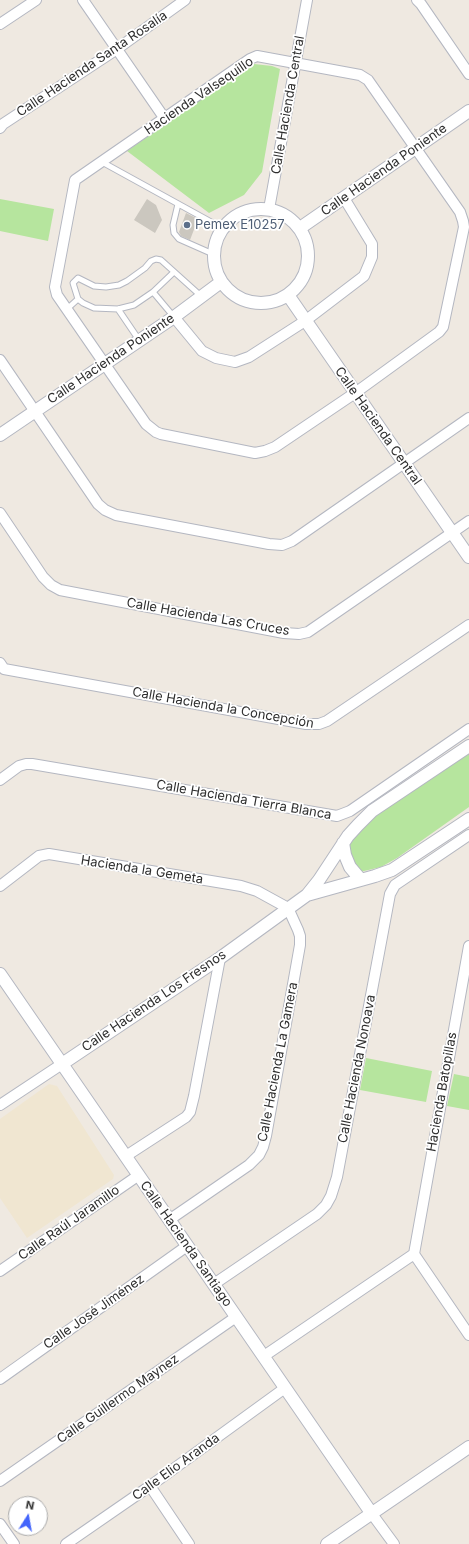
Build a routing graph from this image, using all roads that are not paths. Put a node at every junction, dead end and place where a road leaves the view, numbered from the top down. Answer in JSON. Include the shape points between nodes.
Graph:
{"nodes":[{"id":1,"x":36,"y":0,"type":"edge"},
{"id":2,"x":82,"y":0,"type":"edge"},
{"id":3,"x":186,"y":0,"type":"edge"},
{"id":4,"x":307,"y":0,"type":"edge"},
{"id":5,"x":417,"y":0,"type":"edge"},
{"id":6,"x":0,"y":24,"type":"edge"},
{"id":7,"x":116,"y":49,"type":"junction"},
{"id":8,"x":296,"y":63,"type":"junction"},
{"id":9,"x":469,"y":74,"type":"edge"},
{"id":10,"x":469,"y":111,"type":"edge"},
{"id":11,"x":165,"y":119,"type":"junction"},
{"id":12,"x":0,"y":128,"type":"edge"},
{"id":13,"x":416,"y":148,"type":"junction"},
{"id":14,"x":102,"y":162,"type":"junction"},
{"id":15,"x":344,"y":198,"type":"junction"},
{"id":16,"x":178,"y":204,"type":"junction"},
{"id":17,"x":269,"y":209,"type":"junction"},
{"id":18,"x":222,"y":228,"type":"junction"},
{"id":19,"x":300,"y":228,"type":"junction"},
{"id":20,"x":213,"y":254,"type":"junction"},
{"id":21,"x":174,"y":272,"type":"junction"},
{"id":22,"x":221,"y":282,"type":"junction"},
{"id":23,"x":153,"y":292,"type":"junction"},
{"id":24,"x":288,"y":295,"type":"junction"},
{"id":25,"x":202,"y":296,"type":"junction"},
{"id":26,"x":78,"y":299,"type":"junction"},
{"id":27,"x":67,"y":309,"type":"junction"},
{"id":28,"x":118,"y":309,"type":"junction"},
{"id":29,"x":174,"y":317,"type":"junction"},
{"id":30,"x":305,"y":321,"type":"junction"},
{"id":31,"x":139,"y":340,"type":"junction"},
{"id":32,"x":0,"y":360,"type":"edge"},
{"id":33,"x":105,"y":363,"type":"junction"},
{"id":34,"x":355,"y":393,"type":"junction"},
{"id":35,"x":35,"y":411,"type":"junction"},
{"id":36,"x":469,"y":418,"type":"edge"},
{"id":37,"x":0,"y":435,"type":"edge"},
{"id":38,"x":404,"y":463,"type":"junction"},
{"id":39,"x":0,"y":513,"type":"edge"},
{"id":40,"x":469,"y":521,"type":"edge"},
{"id":41,"x":452,"y":533,"type":"junction"},
{"id":42,"x":469,"y":557,"type":"edge"},
{"id":43,"x":469,"y":625,"type":"edge"},
{"id":44,"x":1,"y":668,"type":"edge"},
{"id":45,"x":469,"y":729,"type":"edge"},
{"id":46,"x":469,"y":746,"type":"edge"},
{"id":47,"x":0,"y":780,"type":"edge"},
{"id":48,"x":469,"y":818,"type":"edge"},
{"id":49,"x":469,"y":835,"type":"edge"},
{"id":50,"x":344,"y":843,"type":"junction"},
{"id":51,"x":361,"y":880,"type":"junction"},
{"id":52,"x":0,"y":886,"type":"edge"},
{"id":53,"x":307,"y":895,"type":"junction"},
{"id":54,"x":288,"y":908,"type":"junction"},
{"id":55,"x":469,"y":946,"type":"edge"},
{"id":56,"x":220,"y":958,"type":"junction"},
{"id":57,"x":0,"y":974,"type":"edge"},
{"id":58,"x":62,"y":1064,"type":"junction"},
{"id":59,"x":0,"y":1105,"type":"edge"},
{"id":60,"x":126,"y":1156,"type":"junction"},
{"id":61,"x":139,"y":1175,"type":"junction"},
{"id":62,"x":169,"y":1220,"type":"junction"},
{"id":63,"x":187,"y":1246,"type":"junction"},
{"id":64,"x":414,"y":1254,"type":"junction"},
{"id":65,"x":0,"y":1271,"type":"edge"},
{"id":66,"x":214,"y":1284,"type":"junction"},
{"id":67,"x":236,"y":1317,"type":"junction"},
{"id":68,"x":469,"y":1335,"type":"edge"},
{"id":69,"x":264,"y":1356,"type":"junction"},
{"id":70,"x":0,"y":1379,"type":"edge"},
{"id":71,"x":285,"y":1388,"type":"junction"},
{"id":72,"x":469,"y":1447,"type":"edge"},
{"id":73,"x":0,"y":1481,"type":"edge"},
{"id":74,"x":150,"y":1486,"type":"junction"},
{"id":75,"x":372,"y":1514,"type":"junction"},
{"id":76,"x":0,"y":1524,"type":"edge"},
{"id":77,"x":81,"y":1540,"type":"edge"},
{"id":78,"x":14,"y":1544,"type":"edge"},
{"id":79,"x":66,"y":1544,"type":"edge"},
{"id":80,"x":189,"y":1544,"type":"edge"},
{"id":81,"x":327,"y":1544,"type":"edge"},
{"id":82,"x":394,"y":1544,"type":"edge"}],
"edges":[{"from":1,"to":6,"type":"street"},
{"from":2,"to":7,"type":"street"},
{"from":3,"to":7,"type":"street","name":"Calle Hacienda Santa Rosalía"},
{"from":4,"to":8,"type":"street","name":"Calle Hacienda Central"},
{"from":5,"to":9,"type":"street"},
{"from":7,"to":11,"type":"street"},
{"from":7,"to":12,"type":"street","name":"Calle Hacienda Santa Rosalía"},
{"from":8,"to":11,"type":"street","name":"Hacienda Valsequillo","via":[[257,56]]},
{"from":8,"to":13,"type":"street","name":"Hacienda Valsequillo","via":[[364,77]]},
{"from":8,"to":17,"type":"street","name":"Calle Hacienda Central"},
{"from":10,"to":13,"type":"street","name":"Calle Hacienda Poniente"},
{"from":11,"to":14,"type":"street","name":"Hacienda Valsequillo"},
{"from":13,"to":15,"type":"street","name":"Calle Hacienda Poniente"},
{"from":13,"to":34,"type":"street","name":"Hacienda Valsequillo","via":[[460,212],[464,227],[443,326],[435,336]]},
{"from":14,"to":16,"type":"lane"},
{"from":14,"to":27,"type":"street","name":"Hacienda Valsequillo","via":[[77,179],[74,184],[55,287],[57,295]]},
{"from":15,"to":19,"type":"street","name":"Calle Hacienda Poniente"},
{"from":15,"to":30,"type":"street","via":[[372,244],[372,257],[364,276]]},
{"from":16,"to":18,"type":"lane"},
{"from":16,"to":20,"type":"lane","via":[[174,233],[179,240]]},
{"from":17,"to":18,"type":"street","via":[[243,212]]},
{"from":17,"to":19,"type":"street","via":[[291,219]]},
{"from":18,"to":20,"type":"street"},
{"from":19,"to":24,"type":"street","via":[[309,257],[306,272],[299,285]]},
{"from":20,"to":22,"type":"street","via":[[215,269]]},
{"from":21,"to":23,"type":"lane"},
{"from":21,"to":25,"type":"lane"},
{"from":21,"to":26,"type":"lane","via":[[161,260],[156,259],[119,285],[94,286],[78,278],[73,283]]},
{"from":22,"to":24,"type":"street","via":[[234,295],[252,303],[270,303]]},
{"from":22,"to":25,"type":"street","name":"Calle Hacienda Poniente"},
{"from":23,"to":28,"type":"lane","via":[[134,305]]},
{"from":23,"to":29,"type":"lane"},
{"from":24,"to":30,"type":"street","name":"Calle Hacienda Central"},
{"from":25,"to":29,"type":"street","name":"Calle Hacienda Poniente"},
{"from":26,"to":27,"type":"lane"},
{"from":26,"to":28,"type":"lane","via":[[94,308]]},
{"from":27,"to":33,"type":"street","name":"Hacienda Valsequillo"},
{"from":28,"to":31,"type":"lane"},
{"from":29,"to":30,"type":"street","via":[[202,351],[216,358],[235,362],[249,357]]},
{"from":29,"to":31,"type":"street","name":"Calle Hacienda Poniente"},
{"from":30,"to":34,"type":"street","name":"Calle Hacienda Central"},
{"from":31,"to":33,"type":"street","name":"Calle Hacienda Poniente"},
{"from":32,"to":35,"type":"street"},
{"from":33,"to":34,"type":"street","name":"Hacienda Valsequillo","via":[[146,424],[156,432],[255,453],[275,447]]},
{"from":33,"to":35,"type":"street","name":"Calle Hacienda Poniente"},
{"from":34,"to":38,"type":"street","name":"Calle Hacienda Central"},
{"from":35,"to":37,"type":"street","name":"Calle Hacienda Poniente"},
{"from":35,"to":38,"type":"street","via":[[98,504],[105,510],[116,515],[269,544],[282,545],[292,541]]},
{"from":36,"to":38,"type":"street"},
{"from":38,"to":41,"type":"street","name":"Calle Hacienda Central"},
{"from":39,"to":41,"type":"street","name":"Calle Hacienda Las Cruces","via":[[43,577],[50,585],[60,590],[299,634],[308,632]]},
{"from":40,"to":41,"type":"street","name":"Calle Hacienda Las Cruces"},
{"from":41,"to":42,"type":"street","name":"Calle Hacienda Central"},
{"from":43,"to":44,"type":"street","name":"Calle Hacienda la Concepción","via":[[319,724],[306,724]]},
{"from":45,"to":47,"type":"street","name":"Calle Hacienda Tierra Blanca","via":[[350,811],[337,816],[32,764],[20,766]]},
{"from":46,"to":50,"type":"street","name":"Calle Hacienda Los Fresnos","via":[[372,811]]},
{"from":48,"to":51,"type":"street","name":"Calle Hacienda Los Fresnos","via":[[392,870]]},
{"from":49,"to":66,"type":"street","name":"Calle Hacienda Nonoava","via":[[395,885],[390,894],[337,1177],[326,1205],[317,1214]]},
{"from":50,"to":51,"type":"street","via":[[350,867]]},
{"from":50,"to":53,"type":"street","name":"Calle Hacienda Los Fresnos"},
{"from":51,"to":53,"type":"street","name":"Calle Hacienda Los Fresnos"},
{"from":52,"to":54,"type":"street","name":"Hacienda la Gemeta","via":[[39,856],[49,854],[241,886],[257,891]]},
{"from":53,"to":54,"type":"street","name":"Calle Hacienda Los Fresnos"},
{"from":54,"to":56,"type":"street","name":"Calle Hacienda Los Fresnos"},
{"from":54,"to":62,"type":"street","name":"Calle Hacienda La Gamera","via":[[300,936],[300,945],[263,1147],[249,1165]]},
{"from":55,"to":64,"type":"street","name":"Hacienda Batopillas"},
{"from":56,"to":58,"type":"street","name":"Calle Hacienda Los Fresnos"},
{"from":56,"to":60,"type":"street","via":[[190,1112]]},
{"from":57,"to":58,"type":"street","name":"Calle Hacienda Santiago"},
{"from":58,"to":59,"type":"street","name":"Calle Hacienda Los Fresnos"},
{"from":58,"to":60,"type":"street","name":"Calle Hacienda Santiago"},
{"from":60,"to":61,"type":"street","name":"Calle Hacienda Santiago"},
{"from":61,"to":62,"type":"street","name":"Calle Hacienda Santiago"},
{"from":61,"to":65,"type":"street","name":"Calle Raúl Jaramillo"},
{"from":62,"to":63,"type":"street","name":"Calle Hacienda Santiago"},
{"from":63,"to":66,"type":"street","name":"Calle Hacienda Santiago"},
{"from":63,"to":70,"type":"street","name":"Calle José Jiménez"},
{"from":64,"to":68,"type":"street"},
{"from":64,"to":69,"type":"street"},
{"from":66,"to":67,"type":"street","name":"Calle Hacienda Santiago"},
{"from":67,"to":69,"type":"street","name":"Calle Hacienda Santiago"},
{"from":67,"to":73,"type":"street","name":"Calle Guillermo Maynez"},
{"from":69,"to":71,"type":"street","name":"Calle Hacienda Santiago"},
{"from":71,"to":74,"type":"street","name":"Calle Elio Aranda"},
{"from":71,"to":75,"type":"street","name":"Calle Hacienda Santiago"},
{"from":72,"to":75,"type":"street"},
{"from":74,"to":77,"type":"street","name":"Calle Elio Aranda"},
{"from":74,"to":80,"type":"street"},
{"from":75,"to":81,"type":"street"},
{"from":75,"to":82,"type":"street"},
{"from":76,"to":78,"type":"street"},
{"from":77,"to":79,"type":"street","name":"Calle Elio Aranda"}]}
